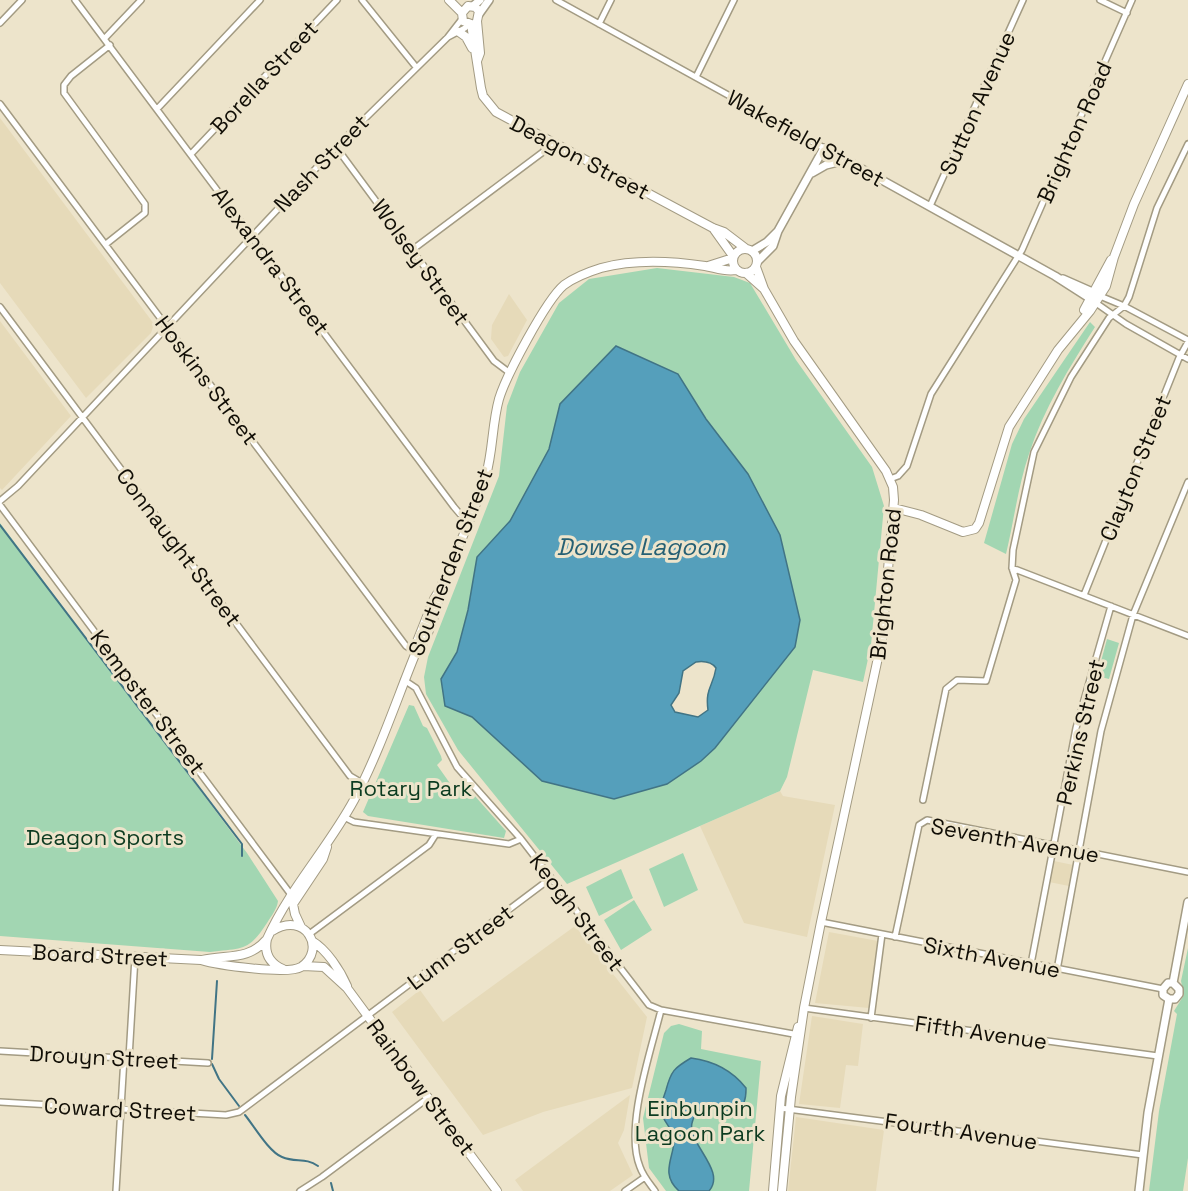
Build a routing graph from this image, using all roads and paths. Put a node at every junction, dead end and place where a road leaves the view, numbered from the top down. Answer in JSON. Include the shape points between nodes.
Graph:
{"nodes":[{"id":1,"x":22,"y":0,"type":"edge"},
{"id":2,"x":75,"y":0,"type":"edge"},
{"id":3,"x":141,"y":0,"type":"edge"},
{"id":4,"x":260,"y":0,"type":"edge"},
{"id":5,"x":337,"y":0,"type":"edge"},
{"id":6,"x":362,"y":0,"type":"edge"},
{"id":7,"x":449,"y":0,"type":"edge"},
{"id":8,"x":460,"y":0,"type":"edge"},
{"id":9,"x":480,"y":0,"type":"edge"},
{"id":10,"x":489,"y":0,"type":"edge"},
{"id":11,"x":556,"y":0,"type":"edge"},
{"id":12,"x":611,"y":0,"type":"edge"},
{"id":13,"x":734,"y":0,"type":"edge"},
{"id":14,"x":1023,"y":0,"type":"edge"},
{"id":15,"x":1100,"y":0,"type":"edge"},
{"id":16,"x":1132,"y":0,"type":"edge"},
{"id":17,"x":470,"y":6,"type":"junction"},
{"id":18,"x":1127,"y":13,"type":"junction"},
{"id":19,"x":462,"y":16,"type":"junction"},
{"id":20,"x":474,"y":21,"type":"junction"},
{"id":21,"x":0,"y":23,"type":"edge"},
{"id":22,"x":600,"y":24,"type":"junction"},
{"id":23,"x":459,"y":32,"type":"junction"},
{"id":24,"x":448,"y":37,"type":"junction"},
{"id":25,"x":105,"y":38,"type":"junction"},
{"id":26,"x":110,"y":45,"type":"junction"},
{"id":27,"x":474,"y":49,"type":"junction"},
{"id":28,"x":477,"y":61,"type":"junction"},
{"id":29,"x":416,"y":67,"type":"junction"},
{"id":30,"x":696,"y":77,"type":"junction"},
{"id":31,"x":1188,"y":84,"type":"edge"},
{"id":32,"x":0,"y":104,"type":"edge"},
{"id":33,"x":157,"y":109,"type":"junction"},
{"id":34,"x":550,"y":141,"type":"junction"},
{"id":35,"x":1188,"y":144,"type":"edge"},
{"id":36,"x":336,"y":147,"type":"junction"},
{"id":37,"x":824,"y":148,"type":"junction"},
{"id":38,"x":191,"y":154,"type":"junction"},
{"id":39,"x":846,"y":160,"type":"junction"},
{"id":40,"x":809,"y":175,"type":"junction"},
{"id":41,"x":930,"y":206,"type":"junction"},
{"id":42,"x":713,"y":228,"type":"junction"},
{"id":43,"x":778,"y":231,"type":"junction"},
{"id":44,"x":251,"y":237,"type":"junction"},
{"id":45,"x":106,"y":244,"type":"junction"},
{"id":46,"x":412,"y":249,"type":"junction"},
{"id":47,"x":748,"y":249,"type":"junction"},
{"id":48,"x":1018,"y":255,"type":"junction"},
{"id":49,"x":733,"y":257,"type":"junction"},
{"id":50,"x":757,"y":265,"type":"junction"},
{"id":51,"x":707,"y":267,"type":"junction"},
{"id":52,"x":736,"y":270,"type":"junction"},
{"id":53,"x":746,"y":273,"type":"junction"},
{"id":54,"x":764,"y":289,"type":"junction"},
{"id":55,"x":1096,"y":298,"type":"junction"},
{"id":56,"x":1124,"y":306,"type":"junction"},
{"id":57,"x":0,"y":307,"type":"edge"},
{"id":58,"x":1112,"y":314,"type":"junction"},
{"id":59,"x":167,"y":326,"type":"junction"},
{"id":60,"x":1188,"y":341,"type":"edge"},
{"id":61,"x":1181,"y":355,"type":"junction"},
{"id":62,"x":1188,"y":359,"type":"edge"},
{"id":63,"x":510,"y":373,"type":"junction"},
{"id":64,"x":82,"y":417,"type":"junction"},
{"id":65,"x":890,"y":479,"type":"junction"},
{"id":66,"x":1188,"y":482,"type":"edge"},
{"id":67,"x":0,"y":503,"type":"edge"},
{"id":68,"x":894,"y":508,"type":"junction"},
{"id":69,"x":468,"y":520,"type":"junction"},
{"id":70,"x":1012,"y":568,"type":"junction"},
{"id":71,"x":1084,"y":595,"type":"junction"},
{"id":72,"x":1111,"y":606,"type":"junction"},
{"id":73,"x":1133,"y":615,"type":"junction"},
{"id":74,"x":1188,"y":636,"type":"edge"},
{"id":75,"x":416,"y":652,"type":"junction"},
{"id":76,"x":404,"y":680,"type":"junction"},
{"id":77,"x":362,"y":783,"type":"junction"},
{"id":78,"x":923,"y":800,"type":"dead end"},
{"id":79,"x":344,"y":817,"type":"junction"},
{"id":80,"x":436,"y":834,"type":"junction"},
{"id":81,"x":521,"y":839,"type":"junction"},
{"id":82,"x":1054,"y":845,"type":"junction"},
{"id":83,"x":1079,"y":850,"type":"junction"},
{"id":84,"x":1188,"y":872,"type":"edge"},
{"id":85,"x":551,"y":878,"type":"junction"},
{"id":86,"x":293,"y":898,"type":"junction"},
{"id":87,"x":1188,"y":902,"type":"edge"},
{"id":88,"x":821,"y":922,"type":"junction"},
{"id":89,"x":301,"y":927,"type":"junction"},
{"id":90,"x":882,"y":934,"type":"junction"},
{"id":91,"x":269,"y":935,"type":"junction"},
{"id":92,"x":896,"y":937,"type":"junction"},
{"id":93,"x":310,"y":938,"type":"junction"},
{"id":94,"x":0,"y":950,"type":"edge"},
{"id":95,"x":135,"y":957,"type":"junction"},
{"id":96,"x":201,"y":960,"type":"junction"},
{"id":97,"x":1031,"y":964,"type":"junction"},
{"id":98,"x":303,"y":966,"type":"junction"},
{"id":99,"x":282,"y":969,"type":"junction"},
{"id":100,"x":1057,"y":970,"type":"junction"},
{"id":101,"x":1173,"y":983,"type":"junction"},
{"id":102,"x":347,"y":988,"type":"junction"},
{"id":103,"x":1162,"y":989,"type":"junction"},
{"id":104,"x":1169,"y":999,"type":"junction"},
{"id":105,"x":804,"y":1008,"type":"junction"},
{"id":106,"x":661,"y":1010,"type":"junction"},
{"id":107,"x":369,"y":1017,"type":"junction"},
{"id":108,"x":871,"y":1018,"type":"junction"},
{"id":109,"x":798,"y":1035,"type":"junction"},
{"id":110,"x":0,"y":1051,"type":"edge"},
{"id":111,"x":1158,"y":1056,"type":"junction"},
{"id":112,"x":126,"y":1058,"type":"junction"},
{"id":113,"x":208,"y":1063,"type":"dead end"},
{"id":114,"x":428,"y":1098,"type":"junction"},
{"id":115,"x":0,"y":1102,"type":"edge"},
{"id":116,"x":780,"y":1108,"type":"junction"},
{"id":117,"x":789,"y":1108,"type":"junction"},
{"id":118,"x":121,"y":1109,"type":"junction"},
{"id":119,"x":239,"y":1112,"type":"joint"},
{"id":120,"x":1143,"y":1155,"type":"junction"},
{"id":121,"x":645,"y":1177,"type":"junction"},
{"id":122,"x":496,"y":1190,"type":"edge"},
{"id":123,"x":116,"y":1191,"type":"edge"},
{"id":124,"x":300,"y":1191,"type":"edge"},
{"id":125,"x":625,"y":1191,"type":"edge"},
{"id":126,"x":655,"y":1191,"type":"edge"},
{"id":127,"x":773,"y":1191,"type":"edge"},
{"id":128,"x":782,"y":1191,"type":"edge"},
{"id":129,"x":1139,"y":1191,"type":"edge"}],
"edges":[{"from":1,"to":21,"type":"street"},
{"from":2,"to":25,"type":"street","name":"Alexandra Street"},
{"from":3,"to":25,"type":"street"},
{"from":4,"to":33,"type":"street"},
{"from":5,"to":38,"type":"street","name":"Borella Street"},
{"from":6,"to":29,"type":"street"},
{"from":7,"to":19,"type":"main road"},
{"from":8,"to":17,"type":"main road"},
{"from":9,"to":17,"type":"street"},
{"from":10,"to":20,"type":"street"},
{"from":11,"to":22,"type":"street","name":"Wakefield Street"},
{"from":12,"to":22,"type":"street"},
{"from":13,"to":30,"type":"street"},
{"from":14,"to":41,"type":"street","name":"Sutton Avenue"},
{"from":15,"to":18,"type":"street"},
{"from":16,"to":18,"type":"street","name":"Brighton Road"},
{"from":17,"to":19,"type":"main road"},
{"from":17,"to":20,"type":"main road","via":[[477,9]]},
{"from":18,"to":48,"type":"street","name":"Brighton Road"},
{"from":19,"to":20,"type":"main road"},
{"from":19,"to":24,"type":"street","name":"Nash Street"},
{"from":20,"to":23,"type":"street","name":"Nash Street"},
{"from":20,"to":27,"type":"main road","name":"Deagon Street"},
{"from":20,"to":28,"type":"main road","name":"Deagon Street","via":[[480,53]]},
{"from":22,"to":30,"type":"street","name":"Wakefield Street"},
{"from":23,"to":24,"type":"street","name":"Nash Street"},
{"from":23,"to":27,"type":"main road"},
{"from":24,"to":29,"type":"street","name":"Nash Street"},
{"from":25,"to":26,"type":"street","name":"Alexandra Street"},
{"from":26,"to":33,"type":"street","name":"Alexandra Street"},
{"from":26,"to":45,"type":"street","via":[[64,84],[64,93],[146,204],[145,213]]},
{"from":27,"to":28,"type":"main road","name":"Deagon Street"},
{"from":28,"to":34,"type":"main road","name":"Deagon Street","via":[[481,88],[489,104],[504,117]]},
{"from":29,"to":36,"type":"street","name":"Nash Street"},
{"from":30,"to":37,"type":"street","name":"Wakefield Street"},
{"from":31,"to":55,"type":"main road"},
{"from":32,"to":45,"type":"street","name":"Hoskins Street"},
{"from":33,"to":38,"type":"street","name":"Alexandra Street"},
{"from":34,"to":42,"type":"main road","name":"Deagon Street"},
{"from":34,"to":46,"type":"street","via":[[543,152]]},
{"from":35,"to":56,"type":"street","via":[[1157,208]]},
{"from":36,"to":44,"type":"street","name":"Nash Street"},
{"from":36,"to":46,"type":"street","name":"Wolsey Street"},
{"from":37,"to":39,"type":"street","name":"Wakefield Street"},
{"from":37,"to":40,"type":"street"},
{"from":38,"to":44,"type":"street","name":"Alexandra Street"},
{"from":39,"to":40,"type":"street"},
{"from":39,"to":41,"type":"street","name":"Wakefield Street"},
{"from":40,"to":43,"type":"street"},
{"from":41,"to":48,"type":"street","name":"Wakefield Street"},
{"from":42,"to":47,"type":"main road","name":"Deagon Street"},
{"from":42,"to":49,"type":"main road","name":"Deagon Street"},
{"from":43,"to":47,"type":"street","via":[[767,242]]},
{"from":43,"to":50,"type":"street","via":[[773,246]]},
{"from":44,"to":59,"type":"street","name":"Nash Street"},
{"from":44,"to":69,"type":"street","name":"Alexandra Street","via":[[454,507]]},
{"from":45,"to":59,"type":"street","name":"Hoskins Street"},
{"from":46,"to":63,"type":"street","name":"Wolsey Street","via":[[494,361]]},
{"from":47,"to":49,"type":"main road"},
{"from":47,"to":50,"type":"main road","via":[[756,256]]},
{"from":48,"to":55,"type":"street","name":"Wakefield Street"},
{"from":48,"to":65,"type":"street","name":"Brighton Road","via":[[934,388],[907,466]]},
{"from":49,"to":51,"type":"main road","name":"Southerden Street"},
{"from":49,"to":52,"type":"main road"},
{"from":50,"to":53,"type":"main road"},
{"from":50,"to":54,"type":"main road"},
{"from":51,"to":52,"type":"main road","name":"Southerden Street"},
{"from":51,"to":63,"type":"main road","name":"Southerden Street","via":[[634,263],[579,276],[558,291],[543,312]]},
{"from":52,"to":53,"type":"main road"},
{"from":53,"to":54,"type":"main road"},
{"from":54,"to":65,"type":"main road","via":[[794,341]]},
{"from":55,"to":56,"type":"street"},
{"from":55,"to":58,"type":"street"},
{"from":55,"to":68,"type":"main road","via":[[1009,427],[975,529],[963,532]]},
{"from":56,"to":58,"type":"street"},
{"from":56,"to":60,"type":"street"},
{"from":57,"to":64,"type":"street","name":"Connaught Street"},
{"from":58,"to":61,"type":"street"},
{"from":58,"to":70,"type":"street","via":[[1071,377],[1034,452]]},
{"from":59,"to":64,"type":"street","name":"Nash Street"},
{"from":59,"to":75,"type":"street","name":"Hoskins Street","via":[[406,646]]},
{"from":60,"to":61,"type":"street","name":"Clayton Street"},
{"from":61,"to":62,"type":"street"},
{"from":61,"to":71,"type":"street","name":"Clayton Street"},
{"from":63,"to":69,"type":"main road","name":"Southerden Street","via":[[499,399],[485,478]]},
{"from":64,"to":67,"type":"street","name":"Nash Street"},
{"from":64,"to":77,"type":"street","name":"Connaught Street","via":[[350,776]]},
{"from":65,"to":68,"type":"main road","name":"Brighton Road"},
{"from":66,"to":73,"type":"street","name":"Perkins Street"},
{"from":67,"to":86,"type":"street","name":"Kempster Street"},
{"from":68,"to":88,"type":"main road","name":"Brighton Road","via":[[882,639]]},
{"from":69,"to":75,"type":"main road","name":"Southerden Street","via":[[434,598]]},
{"from":70,"to":71,"type":"street"},
{"from":70,"to":78,"type":"street","via":[[1016,580],[986,681],[957,680],[946,689]]},
{"from":71,"to":72,"type":"street"},
{"from":72,"to":73,"type":"street"},
{"from":72,"to":82,"type":"street","name":"Perkins Street","via":[[1076,728]]},
{"from":73,"to":74,"type":"street"},
{"from":73,"to":83,"type":"street","name":"Perkins Street","via":[[1101,731]]},
{"from":75,"to":76,"type":"main road","name":"Southerden Street"},
{"from":76,"to":77,"type":"main road","name":"Southerden Street"},
{"from":76,"to":81,"type":"street","via":[[416,688],[457,766]]},
{"from":77,"to":79,"type":"main road","name":"Southerden Street"},
{"from":79,"to":80,"type":"street","name":"Keogh Street","via":[[354,822]]},
{"from":79,"to":86,"type":"main road","name":"Southerden Street","via":[[323,858]]},
{"from":80,"to":81,"type":"street","name":"Keogh Street","via":[[509,844]]},
{"from":80,"to":93,"type":"street","via":[[429,845]]},
{"from":81,"to":85,"type":"street","name":"Keogh Street"},
{"from":82,"to":83,"type":"street","name":"Seventh Avenue"},
{"from":82,"to":92,"type":"street","name":"Seventh Avenue","via":[[927,820],[919,825]]},
{"from":82,"to":97,"type":"street","name":"Perkins Street"},
{"from":83,"to":84,"type":"street","name":"Seventh Avenue"},
{"from":83,"to":100,"type":"street","name":"Perkins Street"},
{"from":85,"to":106,"type":"street","name":"Keogh Street","via":[[644,1001]]},
{"from":85,"to":107,"type":"street","name":"Lunn Street"},
{"from":86,"to":89,"type":"main road"},
{"from":86,"to":91,"type":"main road","name":"Southerden Street"},
{"from":87,"to":101,"type":"street"},
{"from":88,"to":90,"type":"street","name":"Sixth Avenue"},
{"from":88,"to":105,"type":"main road","name":"Brighton Road"},
{"from":89,"to":91,"type":"main road","via":[[283,925]]},
{"from":89,"to":93,"type":"main road"},
{"from":90,"to":92,"type":"street","name":"Sixth Avenue"},
{"from":90,"to":108,"type":"street"},
{"from":91,"to":96,"type":"main road","name":"Board Street","via":[[249,954]]},
{"from":91,"to":99,"type":"main road","via":[[269,958]]},
{"from":92,"to":97,"type":"street","name":"Sixth Avenue"},
{"from":93,"to":98,"type":"main road","via":[[311,955]]},
{"from":93,"to":102,"type":"main road","name":"Rainbow Street","via":[[342,974]]},
{"from":94,"to":95,"type":"main road","name":"Board Street"},
{"from":95,"to":96,"type":"main road","name":"Board Street"},
{"from":95,"to":112,"type":"street"},
{"from":96,"to":99,"type":"main road","name":"Board Street","via":[[217,966]]},
{"from":97,"to":100,"type":"street","name":"Sixth Avenue"},
{"from":98,"to":99,"type":"main road"},
{"from":98,"to":102,"type":"main road","name":"Rainbow Street","via":[[328,969]]},
{"from":100,"to":103,"type":"street","name":"Sixth Avenue"},
{"from":101,"to":103,"type":"street"},
{"from":101,"to":104,"type":"street","via":[[1179,994]]},
{"from":102,"to":107,"type":"main road","name":"Rainbow Street"},
{"from":103,"to":104,"type":"street"},
{"from":104,"to":111,"type":"street"},
{"from":105,"to":108,"type":"street","name":"Fifth Avenue"},
{"from":105,"to":109,"type":"main road","name":"Brighton Road"},
{"from":106,"to":109,"type":"street","name":"Keogh Street"},
{"from":106,"to":121,"type":"street","via":[[636,1117],[638,1160]]},
{"from":107,"to":114,"type":"main road","name":"Rainbow Street"},
{"from":107,"to":119,"type":"street","name":"Lunn Street"},
{"from":108,"to":111,"type":"street","name":"Fifth Avenue"},
{"from":109,"to":116,"type":"main road","name":"Brighton Road"},
{"from":109,"to":117,"type":"main road","name":"Brighton Road"},
{"from":110,"to":112,"type":"street","name":"Drouyn Street"},
{"from":111,"to":120,"type":"street"},
{"from":112,"to":113,"type":"street","name":"Drouyn Street"},
{"from":112,"to":118,"type":"street"},
{"from":114,"to":122,"type":"main road","name":"Rainbow Street"},
{"from":114,"to":124,"type":"street"},
{"from":115,"to":118,"type":"street","name":"Coward Street"},
{"from":116,"to":117,"type":"street","name":"Fourth Avenue"},
{"from":116,"to":127,"type":"main road","name":"Brighton Road"},
{"from":117,"to":120,"type":"street","name":"Fourth Avenue"},
{"from":117,"to":128,"type":"main road","name":"Brighton Road"},
{"from":118,"to":119,"type":"street","name":"Coward Street","via":[[226,1115]]},
{"from":118,"to":123,"type":"street"},
{"from":120,"to":129,"type":"street"},
{"from":121,"to":125,"type":"street"},
{"from":121,"to":126,"type":"street"}]}
